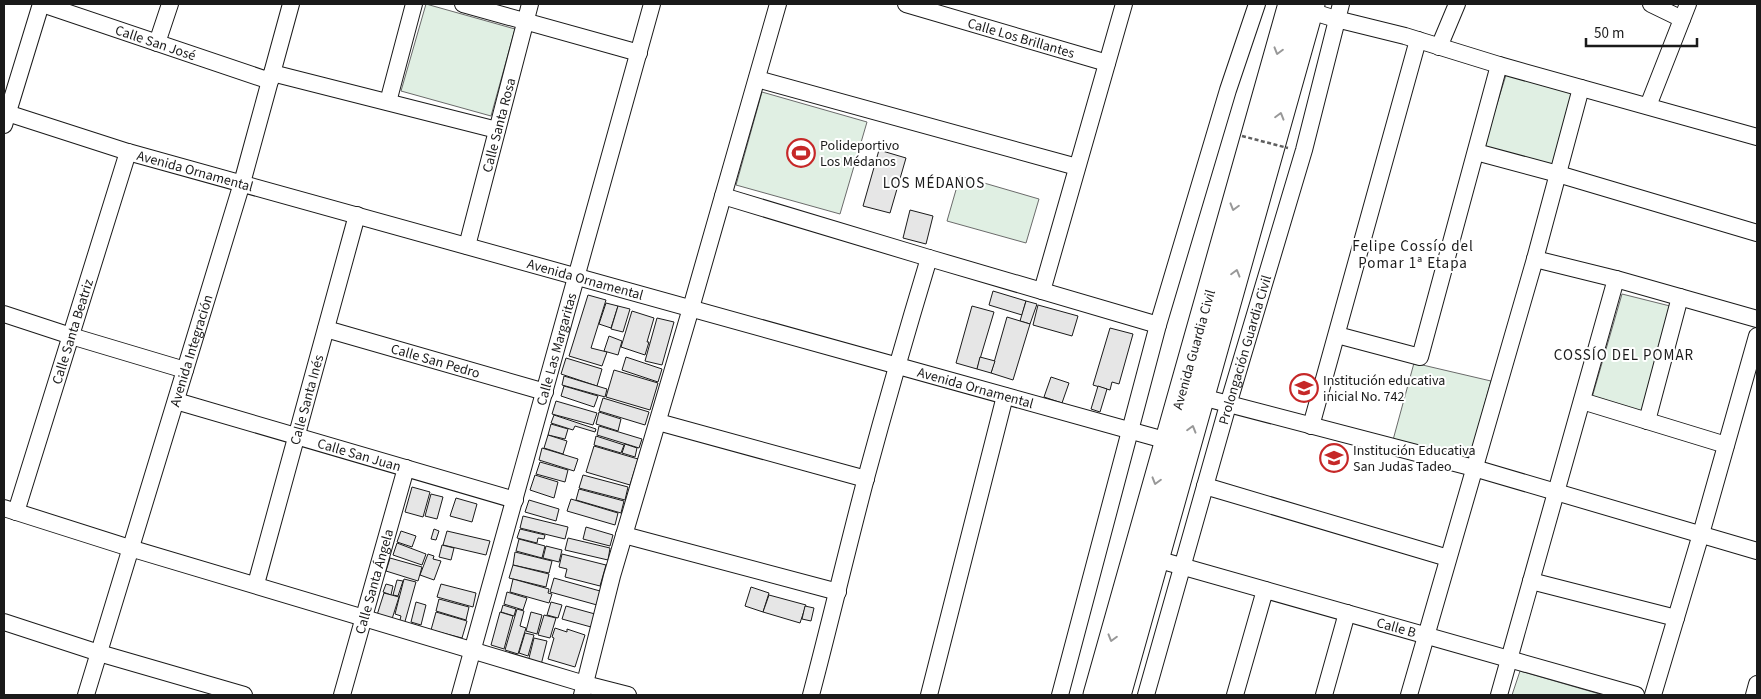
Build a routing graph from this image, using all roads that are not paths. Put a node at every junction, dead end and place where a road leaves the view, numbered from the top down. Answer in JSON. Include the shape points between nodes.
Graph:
{"nodes":[{"id":1,"x":41,"y":4,"type":"edge"},
{"id":2,"x":170,"y":4,"type":"edge"},
{"id":3,"x":291,"y":4,"type":"edge"},
{"id":4,"x":414,"y":4,"type":"edge"},
{"id":5,"x":463,"y":4,"type":"edge"},
{"id":6,"x":530,"y":4,"type":"edge"},
{"id":7,"x":652,"y":4,"type":"edge"},
{"id":8,"x":778,"y":4,"type":"edge"},
{"id":9,"x":906,"y":4,"type":"edge"},
{"id":10,"x":1124,"y":4,"type":"edge"},
{"id":11,"x":1257,"y":4,"type":"edge"},
{"id":12,"x":1457,"y":4,"type":"edge"},
{"id":13,"x":1651,"y":4,"type":"edge"},
{"id":14,"x":1304,"y":6,"type":"edge"},
{"id":15,"x":1686,"y":11,"type":"edge"},
{"id":16,"x":1338,"y":12,"type":"edge"},
{"id":17,"x":526,"y":21,"type":"junction"},
{"id":18,"x":1418,"y":40,"type":"junction"},
{"id":19,"x":157,"y":43,"type":"junction"},
{"id":20,"x":1439,"y":47,"type":"junction"},
{"id":21,"x":639,"y":53,"type":"junction"},
{"id":22,"x":1108,"y":63,"type":"junction"},
{"id":23,"x":1499,"y":65,"type":"junction"},
{"id":24,"x":271,"y":77,"type":"junction"},
{"id":25,"x":757,"y":78,"type":"junction"},
{"id":26,"x":1581,"y":88,"type":"junction"},
{"id":27,"x":388,"y":102,"type":"junction"},
{"id":28,"x":1648,"y":106,"type":"junction"},
{"id":29,"x":5,"y":116,"type":"edge"},
{"id":30,"x":497,"y":130,"type":"junction"},
{"id":31,"x":1757,"y":137,"type":"edge"},
{"id":32,"x":128,"y":152,"type":"junction"},
{"id":33,"x":1476,"y":152,"type":"junction"},
{"id":34,"x":1077,"y":167,"type":"junction"},
{"id":35,"x":1558,"y":174,"type":"junction"},
{"id":36,"x":242,"y":183,"type":"junction"},
{"id":37,"x":724,"y":196,"type":"junction"},
{"id":38,"x":357,"y":215,"type":"junction"},
{"id":39,"x":1757,"y":233,"type":"edge"},
{"id":40,"x":467,"y":246,"type":"junction"},
{"id":41,"x":929,"y":258,"type":"junction"},
{"id":42,"x":1535,"y":259,"type":"junction"},
{"id":43,"x":577,"y":277,"type":"junction"},
{"id":44,"x":1616,"y":279,"type":"junction"},
{"id":45,"x":1042,"y":291,"type":"junction"},
{"id":46,"x":1680,"y":298,"type":"junction"},
{"id":47,"x":691,"y":308,"type":"junction"},
{"id":48,"x":5,"y":318,"type":"edge"},
{"id":49,"x":1757,"y":319,"type":"edge"},
{"id":50,"x":1158,"y":325,"type":"junction"},
{"id":51,"x":326,"y":329,"type":"junction"},
{"id":52,"x":1337,"y":335,"type":"junction"},
{"id":53,"x":71,"y":336,"type":"junction"},
{"id":54,"x":1757,"y":336,"type":"edge"},
{"id":55,"x":897,"y":365,"type":"junction"},
{"id":56,"x":185,"y":370,"type":"junction"},
{"id":57,"x":545,"y":392,"type":"junction"},
{"id":58,"x":1192,"y":394,"type":"junction"},
{"id":59,"x":1005,"y":396,"type":"junction"},
{"id":60,"x":176,"y":400,"type":"junction"},
{"id":61,"x":1582,"y":401,"type":"junction"},
{"id":62,"x":1228,"y":404,"type":"junction"},
{"id":63,"x":1647,"y":421,"type":"junction"},
{"id":64,"x":658,"y":422,"type":"junction"},
{"id":65,"x":1312,"y":426,"type":"junction"},
{"id":66,"x":1129,"y":431,"type":"junction"},
{"id":67,"x":296,"y":437,"type":"junction"},
{"id":68,"x":1168,"y":442,"type":"junction"},
{"id":69,"x":1726,"y":445,"type":"junction"},
{"id":70,"x":406,"y":468,"type":"junction"},
{"id":71,"x":1474,"y":468,"type":"junction"},
{"id":72,"x":866,"y":479,"type":"junction"},
{"id":73,"x":1205,"y":486,"type":"junction"},
{"id":74,"x":1556,"y":492,"type":"junction"},
{"id":75,"x":515,"y":500,"type":"junction"},
{"id":76,"x":10,"y":510,"type":"edge"},
{"id":77,"x":1701,"y":534,"type":"junction"},
{"id":78,"x":624,"y":535,"type":"junction"},
{"id":79,"x":130,"y":548,"type":"junction"},
{"id":80,"x":1757,"y":551,"type":"edge"},
{"id":81,"x":1448,"y":558,"type":"junction"},
{"id":82,"x":1156,"y":559,"type":"junction"},
{"id":83,"x":1182,"y":566,"type":"junction"},
{"id":84,"x":1531,"y":581,"type":"junction"},
{"id":85,"x":256,"y":584,"type":"junction"},
{"id":86,"x":1265,"y":590,"type":"junction"},
{"id":87,"x":838,"y":592,"type":"junction"},
{"id":88,"x":1347,"y":613,"type":"junction"},
{"id":89,"x":364,"y":617,"type":"junction"},
{"id":90,"x":1676,"y":618,"type":"junction"},
{"id":91,"x":4,"y":622,"type":"edge"},
{"id":92,"x":1426,"y":635,"type":"junction"},
{"id":93,"x":474,"y":650,"type":"junction"},
{"id":94,"x":99,"y":653,"type":"junction"},
{"id":95,"x":1509,"y":659,"type":"junction"},
{"id":96,"x":1757,"y":684,"type":"edge"},
{"id":97,"x":584,"y":690,"type":"edge"},
{"id":98,"x":224,"y":692,"type":"edge"},
{"id":99,"x":86,"y":695,"type":"edge"},
{"id":100,"x":244,"y":695,"type":"edge"},
{"id":101,"x":342,"y":695,"type":"edge"},
{"id":102,"x":460,"y":695,"type":"edge"},
{"id":103,"x":628,"y":695,"type":"edge"},
{"id":104,"x":811,"y":695,"type":"edge"},
{"id":105,"x":929,"y":695,"type":"edge"},
{"id":106,"x":1060,"y":695,"type":"edge"},
{"id":107,"x":1096,"y":695,"type":"edge"},
{"id":108,"x":1118,"y":695,"type":"edge"},
{"id":109,"x":1146,"y":695,"type":"edge"},
{"id":110,"x":1235,"y":695,"type":"edge"},
{"id":111,"x":1324,"y":695,"type":"edge"},
{"id":112,"x":1409,"y":695,"type":"edge"},
{"id":113,"x":1499,"y":695,"type":"edge"},
{"id":114,"x":1636,"y":695,"type":"edge"},
{"id":115,"x":1653,"y":695,"type":"edge"},
{"id":116,"x":1754,"y":695,"type":"edge"}],
"edges":[{"from":1,"to":19,"type":"street","name":"Calle San José"},
{"from":1,"to":29,"type":"street"},
{"from":2,"to":19,"type":"street"},
{"from":3,"to":24,"type":"street","name":"Avenida Integración"},
{"from":4,"to":27,"type":"street"},
{"from":5,"to":17,"type":"street"},
{"from":6,"to":17,"type":"street","name":"Calle Santa Rosa"},
{"from":7,"to":21,"type":"street","name":"Calle Las Margaritas"},
{"from":8,"to":25,"type":"street"},
{"from":9,"to":22,"type":"street","name":"Calle Los Brillantes"},
{"from":10,"to":22,"type":"street"},
{"from":11,"to":50,"type":"street"},
{"from":12,"to":20,"type":"street"},
{"from":13,"to":15,"type":"street"},
{"from":14,"to":16,"type":"street"},
{"from":14,"to":58,"type":"highway","name":"Avenida Guardia Civil"},
{"from":15,"to":28,"type":"street"},
{"from":16,"to":18,"type":"street"},
{"from":16,"to":62,"type":"street","name":"Prolongación Guardia Civil","via":[[1304,150]]},
{"from":17,"to":21,"type":"street"},
{"from":17,"to":30,"type":"street","name":"Calle Santa Rosa"},
{"from":18,"to":20,"type":"street"},
{"from":18,"to":52,"type":"street"},
{"from":19,"to":24,"type":"street","name":"Calle San José"},
{"from":20,"to":23,"type":"street"},
{"from":21,"to":43,"type":"street","name":"Calle Las Margaritas"},
{"from":22,"to":34,"type":"street"},
{"from":23,"to":26,"type":"street"},
{"from":23,"to":33,"type":"street"},
{"from":24,"to":27,"type":"street","name":"Calle San José"},
{"from":24,"to":36,"type":"street","name":"Avenida Integración"},
{"from":25,"to":34,"type":"street"},
{"from":25,"to":37,"type":"street"},
{"from":26,"to":28,"type":"street"},
{"from":26,"to":35,"type":"street"},
{"from":27,"to":30,"type":"street","name":"Calle San José"},
{"from":28,"to":31,"type":"street"},
{"from":29,"to":32,"type":"street","name":"Avenida Ornamental"},
{"from":30,"to":40,"type":"street","name":"Calle Santa Rosa"},
{"from":32,"to":36,"type":"street","name":"Avenida Ornamental"},
{"from":32,"to":53,"type":"street","name":"Calle Santa Beatriz"},
{"from":33,"to":35,"type":"street"},
{"from":33,"to":52,"type":"street","via":[[1420,357]]},
{"from":34,"to":45,"type":"street"},
{"from":35,"to":39,"type":"street"},
{"from":35,"to":42,"type":"street"},
{"from":36,"to":38,"type":"street","name":"Avenida Ornamental"},
{"from":36,"to":56,"type":"street","name":"Avenida Integración"},
{"from":37,"to":41,"type":"street"},
{"from":37,"to":47,"type":"street"},
{"from":38,"to":40,"type":"street","name":"Avenida Ornamental"},
{"from":38,"to":51,"type":"street","name":"Calle Santa Inés"},
{"from":40,"to":43,"type":"street","name":"Avenida Ornamental"},
{"from":41,"to":45,"type":"street"},
{"from":41,"to":55,"type":"street"},
{"from":42,"to":44,"type":"street"},
{"from":42,"to":71,"type":"street"},
{"from":43,"to":47,"type":"street","name":"Avenida Ornamental"},
{"from":43,"to":57,"type":"street","name":"Calle Las Margaritas"},
{"from":44,"to":46,"type":"street"},
{"from":44,"to":61,"type":"street"},
{"from":45,"to":50,"type":"street"},
{"from":46,"to":49,"type":"street"},
{"from":46,"to":63,"type":"street"},
{"from":47,"to":55,"type":"street","name":"Avenida Ornamental"},
{"from":47,"to":64,"type":"street"},
{"from":48,"to":53,"type":"street"},
{"from":50,"to":66,"type":"street"},
{"from":51,"to":57,"type":"street","name":"Calle San Pedro"},
{"from":51,"to":67,"type":"street","name":"Calle Santa Inés"},
{"from":52,"to":65,"type":"street"},
{"from":53,"to":56,"type":"street"},
{"from":53,"to":76,"type":"street","name":"Calle Santa Beatriz"},
{"from":54,"to":69,"type":"street"},
{"from":55,"to":59,"type":"street","name":"Avenida Ornamental"},
{"from":55,"to":72,"type":"street"},
{"from":56,"to":60,"type":"street","name":"Avenida Integración"},
{"from":57,"to":75,"type":"street","name":"Calle Las Margaritas"},
{"from":58,"to":62,"type":"street"},
{"from":58,"to":68,"type":"highway","name":"Avenida Guardia Civil"},
{"from":82,"to":58,"type":"highway","name":"Avenida Guardia Civil","one_way":true},
{"from":59,"to":66,"type":"street","name":"Avenida Ornamental"},
{"from":59,"to":105,"type":"street"},
{"from":60,"to":67,"type":"street","name":"Calle San Juan"},
{"from":60,"to":79,"type":"street","name":"Avenida Integración"},
{"from":61,"to":63,"type":"street"},
{"from":61,"to":74,"type":"street"},
{"from":62,"to":65,"type":"street"},
{"from":62,"to":73,"type":"street","name":"Prolongación Guardia Civil"},
{"from":63,"to":69,"type":"street"},
{"from":64,"to":72,"type":"street"},
{"from":64,"to":78,"type":"street"},
{"from":65,"to":71,"type":"street"},
{"from":66,"to":68,"type":"street","name":"Avenida Ornamental"},
{"from":66,"to":106,"type":"street"},
{"from":67,"to":70,"type":"street","name":"Calle San Juan"},
{"from":67,"to":85,"type":"street","name":"Calle Santa Inés"},
{"from":68,"to":107,"type":"highway","name":"Avenida Guardia Civil","one_way":true},
{"from":69,"to":77,"type":"street"},
{"from":70,"to":75,"type":"street","name":"Calle San Juan"},
{"from":70,"to":89,"type":"street","name":"Calle Santa Ángela"},
{"from":71,"to":74,"type":"street"},
{"from":71,"to":81,"type":"street"},
{"from":72,"to":87,"type":"street"},
{"from":73,"to":81,"type":"street"},
{"from":73,"to":83,"type":"street","name":"Prolongación Guardia Civil"},
{"from":74,"to":77,"type":"street"},
{"from":74,"to":84,"type":"street"},
{"from":75,"to":93,"type":"street","name":"Calle Las Margaritas"},
{"from":76,"to":79,"type":"street"},
{"from":77,"to":80,"type":"street"},
{"from":77,"to":90,"type":"street"},
{"from":78,"to":87,"type":"street"},
{"from":78,"to":97,"type":"street"},
{"from":79,"to":85,"type":"street"},
{"from":79,"to":94,"type":"street","name":"Avenida Integración"},
{"from":81,"to":92,"type":"street"},
{"from":82,"to":83,"type":"street","name":"Calle B"},
{"from":82,"to":108,"type":"highway","name":"Avenida Guardia Civil"},
{"from":83,"to":86,"type":"street","name":"Calle B"},
{"from":83,"to":109,"type":"street","name":"Prolongación Guardia Civil"},
{"from":84,"to":90,"type":"street"},
{"from":84,"to":95,"type":"street"},
{"from":85,"to":89,"type":"street"},
{"from":86,"to":88,"type":"street","name":"Calle B"},
{"from":86,"to":110,"type":"street"},
{"from":87,"to":104,"type":"street"},
{"from":88,"to":92,"type":"street","name":"Calle B"},
{"from":88,"to":111,"type":"street"},
{"from":89,"to":93,"type":"street"},
{"from":89,"to":101,"type":"street","name":"Calle Santa Ángela"},
{"from":90,"to":115,"type":"street"},
{"from":91,"to":94,"type":"street"},
{"from":92,"to":95,"type":"street","name":"Calle B"},
{"from":92,"to":112,"type":"street"},
{"from":93,"to":97,"type":"street"},
{"from":93,"to":102,"type":"street","name":"Calle Las Margaritas"},
{"from":94,"to":98,"type":"street"},
{"from":94,"to":99,"type":"street","name":"Avenida Integración"},
{"from":95,"to":113,"type":"street"},
{"from":95,"to":114,"type":"street","name":"Calle B"},
{"from":96,"to":116,"type":"street"},
{"from":97,"to":103,"type":"street"},
{"from":98,"to":100,"type":"street"}]}
